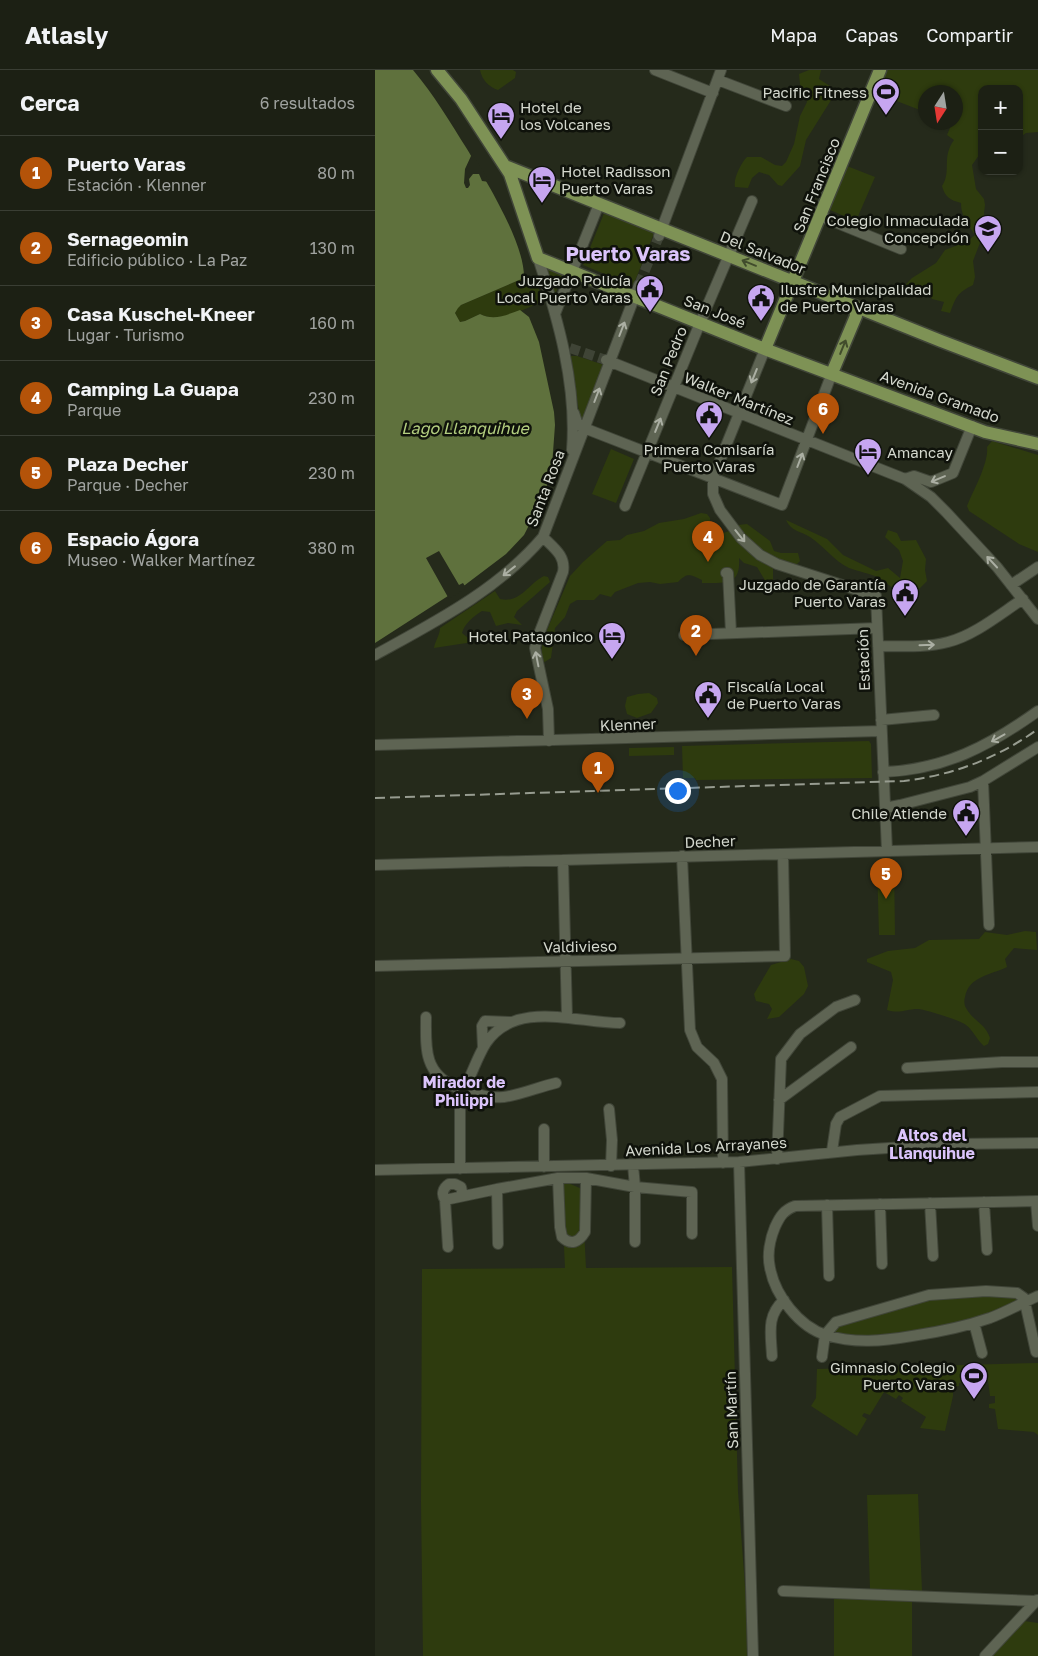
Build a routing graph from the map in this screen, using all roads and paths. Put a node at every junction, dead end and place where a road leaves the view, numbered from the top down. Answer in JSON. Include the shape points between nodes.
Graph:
{"nodes":[{"id":1,"x":437,"y":70,"type":"edge"},
{"id":2,"x":655,"y":70,"type":"edge"},
{"id":3,"x":880,"y":70,"type":"edge"},
{"id":4,"x":720,"y":75,"type":"edge"},
{"id":5,"x":713,"y":93,"type":"junction"},
{"id":6,"x":786,"y":106,"type":"dead end"},
{"id":7,"x":505,"y":166,"type":"junction"},
{"id":8,"x":752,"y":201,"type":"dead end"},
{"id":9,"x":599,"y":204,"type":"junction"},
{"id":10,"x":820,"y":216,"type":"junction"},
{"id":11,"x":660,"y":233,"type":"junction"},
{"id":12,"x":901,"y":249,"type":"dead end"},
{"id":13,"x":537,"y":254,"type":"junction"},
{"id":14,"x":729,"y":255,"type":"junction"},
{"id":15,"x":573,"y":268,"type":"junction"},
{"id":16,"x":794,"y":281,"type":"junction"},
{"id":17,"x":636,"y":291,"type":"junction"},
{"id":18,"x":855,"y":306,"type":"junction"},
{"id":19,"x":869,"y":312,"type":"junction"},
{"id":20,"x":555,"y":314,"type":"junction"},
{"id":21,"x":701,"y":320,"type":"junction"},
{"id":22,"x":854,"y":320,"type":"junction"},
{"id":23,"x":766,"y":346,"type":"junction"},
{"id":24,"x":607,"y":361,"type":"junction"},
{"id":25,"x":832,"y":373,"type":"junction"},
{"id":26,"x":1038,"y":378,"type":"edge"},
{"id":27,"x":673,"y":387,"type":"junction"},
{"id":28,"x":574,"y":413,"type":"junction"},
{"id":29,"x":739,"y":414,"type":"junction"},
{"id":30,"x":972,"y":426,"type":"junction"},
{"id":31,"x":584,"y":428,"type":"junction"},
{"id":32,"x":807,"y":441,"type":"junction"},
{"id":33,"x":1038,"y":444,"type":"edge"},
{"id":34,"x":648,"y":452,"type":"junction"},
{"id":35,"x":569,"y":468,"type":"junction"},
{"id":36,"x":713,"y":478,"type":"junction"},
{"id":37,"x":905,"y":479,"type":"junction"},
{"id":38,"x":625,"y":506,"type":"dead end"},
{"id":39,"x":543,"y":538,"type":"junction"},
{"id":40,"x":1038,"y":567,"type":"edge"},
{"id":41,"x":726,"y":573,"type":"dead end"},
{"id":42,"x":1011,"y":585,"type":"junction"},
{"id":43,"x":1023,"y":599,"type":"junction"},
{"id":44,"x":1038,"y":620,"type":"edge"},
{"id":45,"x":877,"y":628,"type":"junction"},
{"id":46,"x":731,"y":633,"type":"junction"},
{"id":47,"x":684,"y":635,"type":"dead end"},
{"id":48,"x":878,"y":646,"type":"junction"},
{"id":49,"x":375,"y":655,"type":"edge"},
{"id":50,"x":1038,"y":711,"type":"edge"},
{"id":51,"x":934,"y":715,"type":"dead end"},
{"id":52,"x":881,"y":725,"type":"junction"},
{"id":53,"x":549,"y":741,"type":"junction"},
{"id":54,"x":375,"y":745,"type":"edge"},
{"id":55,"x":1038,"y":748,"type":"edge"},
{"id":56,"x":883,"y":772,"type":"junction"},
{"id":57,"x":983,"y":782,"type":"junction"},
{"id":58,"x":885,"y":808,"type":"junction"},
{"id":59,"x":1038,"y":847,"type":"edge"},
{"id":60,"x":986,"y":848,"type":"junction"},
{"id":61,"x":887,"y":851,"type":"junction"},
{"id":62,"x":783,"y":854,"type":"junction"},
{"id":63,"x":682,"y":856,"type":"junction"},
{"id":64,"x":563,"y":860,"type":"junction"},
{"id":65,"x":377,"y":864,"type":"edge"},
{"id":66,"x":989,"y":925,"type":"dead end"},
{"id":67,"x":687,"y":959,"type":"junction"},
{"id":68,"x":565,"y":961,"type":"junction"},
{"id":69,"x":375,"y":966,"type":"edge"},
{"id":70,"x":855,"y":1000,"type":"dead end"},
{"id":71,"x":426,"y":1017,"type":"dead end"},
{"id":72,"x":567,"y":1017,"type":"junction"},
{"id":73,"x":512,"y":1022,"type":"junction"},
{"id":74,"x":620,"y":1023,"type":"dead end"},
{"id":75,"x":851,"y":1047,"type":"dead end"},
{"id":76,"x":483,"y":1048,"type":"junction"},
{"id":77,"x":1038,"y":1062,"type":"edge"},
{"id":78,"x":907,"y":1068,"type":"dead end"},
{"id":79,"x":468,"y":1081,"type":"junction"},
{"id":80,"x":556,"y":1083,"type":"dead end"},
{"id":81,"x":455,"y":1087,"type":"junction"},
{"id":82,"x":474,"y":1092,"type":"junction"},
{"id":83,"x":1038,"y":1092,"type":"edge"},
{"id":84,"x":463,"y":1100,"type":"junction"},
{"id":85,"x":779,"y":1100,"type":"junction"},
{"id":86,"x":609,"y":1108,"type":"dead end"},
{"id":87,"x":544,"y":1129,"type":"dead end"},
{"id":88,"x":1038,"y":1143,"type":"edge"},
{"id":89,"x":832,"y":1151,"type":"junction"},
{"id":90,"x":777,"y":1158,"type":"junction"},
{"id":91,"x":739,"y":1162,"type":"junction"},
{"id":92,"x":723,"y":1163,"type":"junction"},
{"id":93,"x":633,"y":1165,"type":"junction"},
{"id":94,"x":611,"y":1166,"type":"junction"},
{"id":95,"x":545,"y":1167,"type":"junction"},
{"id":96,"x":460,"y":1169,"type":"junction"},
{"id":97,"x":375,"y":1170,"type":"edge"},
{"id":98,"x":558,"y":1178,"type":"junction"},
{"id":99,"x":586,"y":1178,"type":"junction"},
{"id":100,"x":635,"y":1187,"type":"junction"},
{"id":101,"x":497,"y":1188,"type":"junction"},
{"id":102,"x":1037,"y":1201,"type":"edge"},
{"id":103,"x":984,"y":1202,"type":"junction"},
{"id":104,"x":930,"y":1203,"type":"junction"},
{"id":105,"x":880,"y":1204,"type":"junction"},
{"id":106,"x":827,"y":1205,"type":"junction"},
{"id":107,"x":1038,"y":1226,"type":"edge"},
{"id":108,"x":692,"y":1234,"type":"dead end"},
{"id":109,"x":635,"y":1242,"type":"dead end"},
{"id":110,"x":498,"y":1244,"type":"dead end"},
{"id":111,"x":448,"y":1247,"type":"dead end"},
{"id":112,"x":987,"y":1250,"type":"dead end"},
{"id":113,"x":933,"y":1256,"type":"dead end"},
{"id":114,"x":882,"y":1264,"type":"dead end"},
{"id":115,"x":829,"y":1276,"type":"dead end"},
{"id":116,"x":1038,"y":1296,"type":"edge"},
{"id":117,"x":784,"y":1300,"type":"junction"},
{"id":118,"x":1024,"y":1302,"type":"junction"},
{"id":119,"x":974,"y":1323,"type":"junction"},
{"id":120,"x":825,"y":1335,"type":"junction"},
{"id":121,"x":1036,"y":1352,"type":"dead end"},
{"id":122,"x":982,"y":1354,"type":"dead end"},
{"id":123,"x":771,"y":1356,"type":"dead end"},
{"id":124,"x":822,"y":1357,"type":"dead end"},
{"id":125,"x":783,"y":1591,"type":"dead end"},
{"id":126,"x":1037,"y":1600,"type":"edge"},
{"id":127,"x":753,"y":1656,"type":"edge"},
{"id":128,"x":985,"y":1656,"type":"edge"}],
"edges":[{"from":1,"to":7,"type":"main road","via":[[461,99]]},
{"from":2,"to":5,"type":"street"},
{"from":3,"to":10,"type":"main road","name":"San Francisco"},
{"from":4,"to":5,"type":"street"},
{"from":4,"to":6,"type":"street"},
{"from":5,"to":11,"type":"street"},
{"from":7,"to":9,"type":"main road","name":"Del Salvador"},
{"from":7,"to":13,"type":"main road","via":[[515,185]]},
{"from":8,"to":14,"type":"street","name":"San Pedro"},
{"from":9,"to":11,"type":"main road","name":"Del Salvador"},
{"from":9,"to":15,"type":"street"},
{"from":10,"to":12,"type":"street"},
{"from":10,"to":16,"type":"main road","name":"San Francisco"},
{"from":11,"to":14,"type":"main road","name":"Del Salvador"},
{"from":13,"to":15,"type":"main road","name":"San José"},
{"from":13,"to":20,"type":"street"},
{"from":16,"to":14,"type":"main road","name":"Del Salvador","one_way":true},
{"from":14,"to":21,"type":"street","name":"San Pedro"},
{"from":15,"to":17,"type":"main road","name":"San José"},
{"from":15,"to":20,"type":"street"},
{"from":16,"to":18,"type":"main road","name":"Del Salvador"},
{"from":16,"to":23,"type":"main road","name":"San Francisco"},
{"from":17,"to":21,"type":"main road","name":"San José"},
{"from":24,"to":17,"type":"street","name":"Santa Rosa","one_way":true},
{"from":18,"to":19,"type":"main road","name":"Del Salvador"},
{"from":18,"to":22,"type":"main road"},
{"from":19,"to":22,"type":"main road","via":[[859,314]]},
{"from":19,"to":26,"type":"main road","name":"Del Salvador"},
{"from":20,"to":28,"type":"street","via":[[566,346]]},
{"from":21,"to":23,"type":"main road","name":"San José"},
{"from":21,"to":27,"type":"street","name":"San Pedro"},
{"from":25,"to":22,"type":"main road","one_way":true},
{"from":23,"to":25,"type":"main road","name":"San José"},
{"from":23,"to":29,"type":"street","name":"San Francisco","one_way":true},
{"from":24,"to":27,"type":"street","name":"Walker Martínez"},
{"from":31,"to":24,"type":"street","name":"Santa Rosa","one_way":true},
{"from":25,"to":30,"type":"main road","name":"Avenida Gramado"},
{"from":25,"to":32,"type":"street"},
{"from":27,"to":29,"type":"street","name":"Walker Martínez"},
{"from":34,"to":27,"type":"street","name":"San Pedro","one_way":true},
{"from":28,"to":31,"type":"street"},
{"from":28,"to":35,"type":"street"},
{"from":29,"to":32,"type":"street","name":"Walker Martínez"},
{"from":29,"to":36,"type":"street","name":"San Francisco"},
{"from":30,"to":33,"type":"main road","name":"Avenida Gramado"},
{"from":30,"to":37,"type":"street","one_way":true,"via":[[953,472],[931,482],[914,476]]},
{"from":31,"to":34,"type":"street"},
{"from":31,"to":35,"type":"street","name":"Santa Rosa"},
{"from":36,"to":32,"type":"street","one_way":true,"via":[[782,506]]},
{"from":32,"to":37,"type":"street","name":"Walker Martínez"},
{"from":34,"to":36,"type":"street"},
{"from":34,"to":38,"type":"street","name":"San Pedro"},
{"from":35,"to":39,"type":"street","name":"Santa Rosa"},
{"from":36,"to":45,"type":"street","name":"Estación","one_way":true,"via":[[717,505],[753,550],[777,564],[876,596]]},
{"from":42,"to":37,"type":"street","name":"Walker Martínez","one_way":true,"via":[[931,496]]},
{"from":39,"to":49,"type":"street","name":"Santa Rosa","one_way":true,"via":[[525,558],[486,590]]},
{"from":53,"to":39,"type":"street","one_way":true,"via":[[548,708],[535,648],[563,572],[563,564],[560,554]]},
{"from":40,"to":42,"type":"street"},
{"from":41,"to":46,"type":"street"},
{"from":42,"to":43,"type":"street","name":"Walker Martínez"},
{"from":43,"to":44,"type":"street","name":"Walker Martínez"},
{"from":48,"to":43,"type":"street","one_way":true,"via":[[949,642]]},
{"from":45,"to":46,"type":"street"},
{"from":45,"to":48,"type":"street","name":"Estación"},
{"from":46,"to":47,"type":"street"},
{"from":48,"to":52,"type":"street","name":"Estación"},
{"from":50,"to":56,"type":"street","one_way":true,"via":[[999,738],[965,755],[924,768]]},
{"from":51,"to":52,"type":"street","name":"Klenner"},
{"from":52,"to":53,"type":"street","name":"Klenner"},
{"from":52,"to":56,"type":"street","name":"Estación"},
{"from":53,"to":54,"type":"street","name":"Klenner"},
{"from":55,"to":57,"type":"street"},
{"from":56,"to":58,"type":"street","name":"Estación"},
{"from":57,"to":58,"type":"street"},
{"from":57,"to":60,"type":"street"},
{"from":58,"to":61,"type":"street","name":"Estación"},
{"from":59,"to":60,"type":"street","name":"Decher"},
{"from":60,"to":61,"type":"street","name":"Decher"},
{"from":60,"to":66,"type":"street"},
{"from":61,"to":62,"type":"street","name":"Decher"},
{"from":62,"to":63,"type":"street","name":"Decher"},
{"from":62,"to":67,"type":"street","name":"Valdivieso","via":[[785,956]]},
{"from":63,"to":64,"type":"street","name":"Decher"},
{"from":63,"to":67,"type":"street"},
{"from":64,"to":65,"type":"street","name":"Decher"},
{"from":64,"to":68,"type":"street"},
{"from":67,"to":68,"type":"street","name":"Valdivieso"},
{"from":67,"to":92,"type":"street","via":[[693,1041],[714,1063],[723,1079]]},
{"from":68,"to":69,"type":"street","name":"Valdivieso"},
{"from":68,"to":72,"type":"street"},
{"from":70,"to":85,"type":"street","via":[[836,1006],[795,1040],[781,1059]]},
{"from":71,"to":81,"type":"street","via":[[426,1046],[431,1065],[441,1078]]},
{"from":72,"to":73,"type":"street","via":[[525,1018]]},
{"from":72,"to":74,"type":"street"},
{"from":73,"to":76,"type":"street","via":[[495,1033]]},
{"from":73,"to":76,"type":"street","via":[[485,1022],[482,1026]]},
{"from":75,"to":85,"type":"street"},
{"from":76,"to":79,"type":"street"},
{"from":77,"to":78,"type":"street"},
{"from":79,"to":81,"type":"street","via":[[460,1081]]},
{"from":79,"to":82,"type":"street","via":[[474,1086]]},
{"from":80,"to":82,"type":"street","via":[[505,1098],[484,1097]]},
{"from":81,"to":84,"type":"street","via":[[455,1094]]},
{"from":82,"to":84,"type":"street"},
{"from":83,"to":89,"type":"street","via":[[880,1096],[840,1117]]},
{"from":84,"to":96,"type":"street","via":[[460,1108]]},
{"from":85,"to":90,"type":"street"},
{"from":86,"to":94,"type":"street"},
{"from":87,"to":95,"type":"street"},
{"from":88,"to":89,"type":"street","name":"Avenida Los Arrayanes"},
{"from":89,"to":90,"type":"street","name":"Avenida Los Arrayanes"},
{"from":90,"to":91,"type":"street","name":"Avenida Los Arrayanes"},
{"from":91,"to":92,"type":"street","name":"Avenida Los Arrayanes"},
{"from":91,"to":127,"type":"street","name":"San Martín"},
{"from":92,"to":93,"type":"street","name":"Avenida Los Arrayanes"},
{"from":93,"to":94,"type":"street","name":"Avenida Los Arrayanes"},
{"from":93,"to":100,"type":"street"},
{"from":94,"to":95,"type":"street","name":"Avenida Los Arrayanes"},
{"from":95,"to":96,"type":"street","name":"Avenida Los Arrayanes"},
{"from":96,"to":97,"type":"street","name":"Avenida Los Arrayanes"},
{"from":98,"to":99,"type":"street"},
{"from":98,"to":99,"type":"street","via":[[562,1237],[575,1242],[585,1232]]},
{"from":98,"to":101,"type":"street"},
{"from":99,"to":100,"type":"street"},
{"from":100,"to":108,"type":"street","via":[[692,1192]]},
{"from":100,"to":109,"type":"street"},
{"from":101,"to":110,"type":"street"},
{"from":101,"to":111,"type":"street","via":[[445,1200]]},
{"from":102,"to":103,"type":"street"},
{"from":102,"to":107,"type":"street"},
{"from":103,"to":104,"type":"street"},
{"from":103,"to":112,"type":"street"},
{"from":104,"to":105,"type":"street"},
{"from":104,"to":113,"type":"street"},
{"from":105,"to":106,"type":"street"},
{"from":105,"to":114,"type":"street"},
{"from":106,"to":115,"type":"street"},
{"from":106,"to":117,"type":"street","via":[[799,1205],[782,1213],[772,1237],[769,1260],[773,1278]]},
{"from":116,"to":118,"type":"street"},
{"from":117,"to":120,"type":"street","via":[[805,1323]]},
{"from":117,"to":123,"type":"street","via":[[776,1307],[771,1320]]},
{"from":118,"to":119,"type":"street"},
{"from":118,"to":120,"type":"street","via":[[1017,1293],[986,1291],[929,1295],[837,1322]]},
{"from":118,"to":121,"type":"street"},
{"from":119,"to":120,"type":"street","via":[[875,1342]]},
{"from":119,"to":122,"type":"street"},
{"from":120,"to":124,"type":"street"},
{"from":125,"to":126,"type":"street"},
{"from":126,"to":128,"type":"street"}]}
